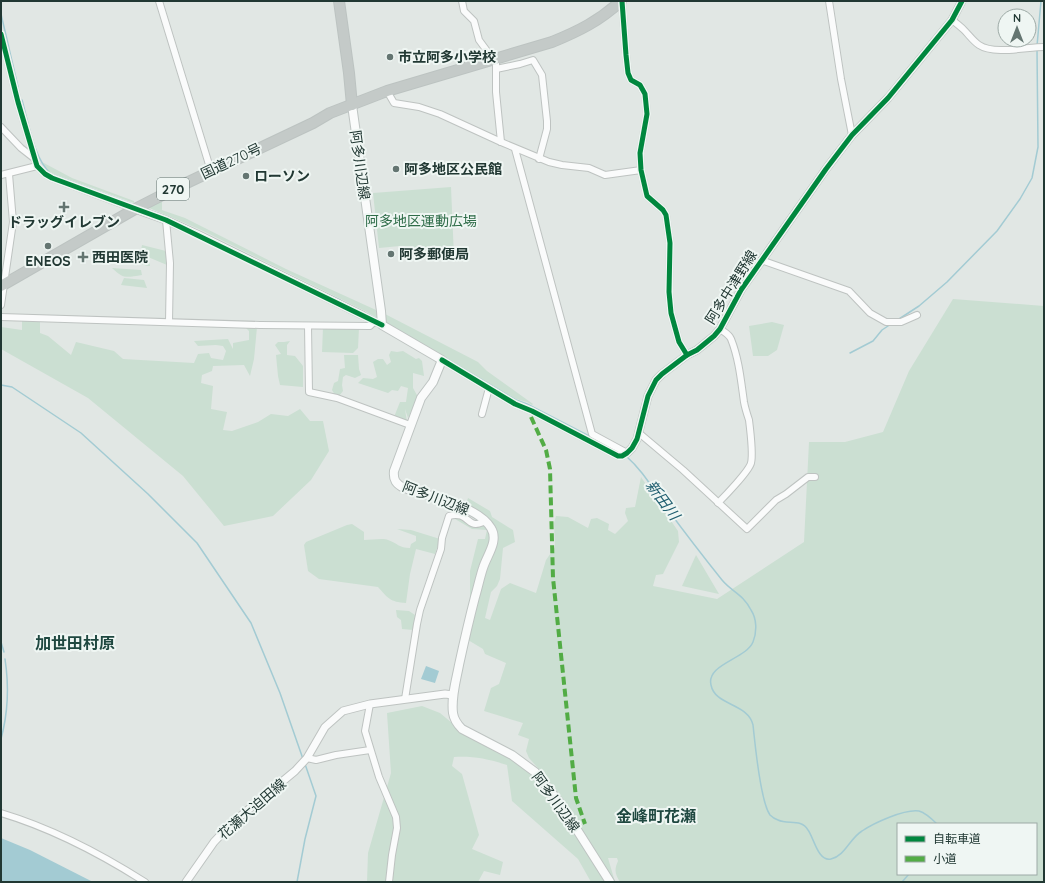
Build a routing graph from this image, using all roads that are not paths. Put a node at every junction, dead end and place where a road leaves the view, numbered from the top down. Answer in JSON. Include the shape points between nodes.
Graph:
{"nodes":[{"id":1,"x":159,"y":1,"type":"edge"},
{"id":2,"x":339,"y":1,"type":"edge"},
{"id":3,"x":462,"y":1,"type":"edge"},
{"id":4,"x":621,"y":1,"type":"edge"},
{"id":5,"x":829,"y":1,"type":"edge"},
{"id":6,"x":962,"y":1,"type":"edge"},
{"id":7,"x":952,"y":20,"type":"junction"},
{"id":8,"x":1,"y":34,"type":"edge"},
{"id":9,"x":1044,"y":47,"type":"edge"},
{"id":10,"x":495,"y":62,"type":"junction"},
{"id":11,"x":388,"y":91,"type":"junction"},
{"id":12,"x":352,"y":105,"type":"junction"},
{"id":13,"x":1,"y":127,"type":"edge"},
{"id":14,"x":852,"y":135,"type":"junction"},
{"id":15,"x":501,"y":142,"type":"junction"},
{"id":16,"x":516,"y":149,"type":"junction"},
{"id":17,"x":540,"y":159,"type":"junction"},
{"id":18,"x":36,"y":163,"type":"junction"},
{"id":19,"x":641,"y":170,"type":"junction"},
{"id":20,"x":211,"y":171,"type":"junction"},
{"id":21,"x":9,"y":174,"type":"junction"},
{"id":22,"x":1,"y":175,"type":"edge"},
{"id":23,"x":135,"y":209,"type":"junction"},
{"id":24,"x":166,"y":220,"type":"junction"},
{"id":25,"x":761,"y":260,"type":"junction"},
{"id":26,"x":2,"y":286,"type":"edge"},
{"id":27,"x":1,"y":305,"type":"edge"},
{"id":28,"x":362,"y":315,"type":"joint"},
{"id":29,"x":917,"y":315,"type":"dead end"},
{"id":30,"x":1,"y":317,"type":"edge"},
{"id":31,"x":169,"y":322,"type":"junction"},
{"id":32,"x":380,"y":323,"type":"junction"},
{"id":33,"x":308,"y":326,"type":"junction"},
{"id":34,"x":720,"y":329,"type":"junction"},
{"id":35,"x":687,"y":355,"type":"junction"},
{"id":36,"x":442,"y":360,"type":"junction"},
{"id":37,"x":489,"y":388,"type":"junction"},
{"id":38,"x":482,"y":414,"type":"dead end"},
{"id":39,"x":410,"y":425,"type":"junction"},
{"id":40,"x":639,"y":433,"type":"junction"},
{"id":41,"x":625,"y":454,"type":"junction"},
{"id":42,"x":815,"y":476,"type":"dead end"},
{"id":43,"x":718,"y":503,"type":"junction"},
{"id":44,"x":486,"y":521,"type":"junction"},
{"id":45,"x":454,"y":695,"type":"junction"},
{"id":46,"x":405,"y":699,"type":"junction"},
{"id":47,"x":370,"y":704,"type":"junction"},
{"id":48,"x":370,"y":750,"type":"junction"},
{"id":49,"x":307,"y":758,"type":"junction"},
{"id":50,"x":1,"y":813,"type":"edge"},
{"id":51,"x":145,"y":882,"type":"edge"},
{"id":52,"x":186,"y":882,"type":"edge"},
{"id":53,"x":389,"y":882,"type":"edge"},
{"id":54,"x":610,"y":882,"type":"edge"}],
"edges":[{"from":1,"to":20,"type":"street"},
{"from":2,"to":12,"type":"highway"},
{"from":3,"to":10,"type":"street","via":[[464,12],[474,21],[479,40]]},
{"from":4,"to":10,"type":"highway","number":"270","via":[[593,23],[572,34]]},
{"from":4,"to":19,"type":"street","via":[[628,74],[631,80],[644,89],[646,101],[646,125],[640,153]]},
{"from":5,"to":14,"type":"street"},
{"from":6,"to":7,"type":"street","name":"阿多中津野線"},
{"from":7,"to":9,"type":"street","via":[[984,48],[993,50]]},
{"from":7,"to":14,"type":"street","name":"阿多中津野線","via":[[888,98]]},
{"from":8,"to":18,"type":"street"},
{"from":10,"to":11,"type":"highway","number":"270"},
{"from":10,"to":15,"type":"street"},
{"from":10,"to":17,"type":"street","via":[[520,64],[532,60],[542,75],[547,129]]},
{"from":11,"to":12,"type":"highway","number":"270"},
{"from":11,"to":15,"type":"street","via":[[394,103],[440,114]]},
{"from":12,"to":20,"type":"highway","name":"国道270号","number":"270","via":[[330,113]]},
{"from":12,"to":32,"type":"main road","name":"阿多川辺線"},
{"from":13,"to":18,"type":"street"},
{"from":14,"to":25,"type":"street","name":"阿多中津野線"},
{"from":15,"to":16,"type":"street"},
{"from":16,"to":17,"type":"street"},
{"from":16,"to":41,"type":"street","via":[[592,434]]},
{"from":17,"to":19,"type":"street","via":[[589,168],[605,175]]},
{"from":18,"to":21,"type":"street"},
{"from":18,"to":23,"type":"street","via":[[52,178]]},
{"from":19,"to":35,"type":"street","via":[[647,196],[666,215],[670,243],[671,313],[679,342]]},
{"from":20,"to":23,"type":"highway","name":"国道270号","number":"270"},
{"from":21,"to":22,"type":"street"},
{"from":21,"to":26,"type":"street","via":[[13,222]]},
{"from":23,"to":24,"type":"street"},
{"from":23,"to":26,"type":"highway","name":"国道270号","number":"270"},
{"from":24,"to":28,"type":"street"},
{"from":24,"to":31,"type":"street","via":[[170,263]]},
{"from":25,"to":29,"type":"street","via":[[849,291],[866,310],[886,322],[901,322]]},
{"from":25,"to":34,"type":"street","name":"阿多中津野線","via":[[740,290]]},
{"from":26,"to":27,"type":"street"},
{"from":28,"to":32,"type":"street"},
{"from":30,"to":31,"type":"street"},
{"from":31,"to":33,"type":"street"},
{"from":32,"to":33,"type":"street","via":[[370,326]]},
{"from":32,"to":36,"type":"main road"},
{"from":33,"to":39,"type":"street","via":[[309,392],[337,398]]},
{"from":34,"to":35,"type":"street","name":"阿多中津野線","via":[[704,345]]},
{"from":34,"to":43,"type":"street","via":[[731,338],[740,374],[749,422],[751,453],[750,466]]},
{"from":35,"to":40,"type":"street","name":"阿多中津野線","via":[[652,385]]},
{"from":36,"to":37,"type":"street"},
{"from":36,"to":39,"type":"main road","name":"阿多川辺線","via":[[433,382],[421,398]]},
{"from":37,"to":38,"type":"street"},
{"from":37,"to":41,"type":"street","via":[[618,456]]},
{"from":39,"to":44,"type":"main road","name":"阿多川辺線","via":[[394,471],[395,482],[404,488],[463,506]]},
{"from":40,"to":41,"type":"street","name":"阿多中津野線","via":[[632,448]]},
{"from":40,"to":43,"type":"street"},
{"from":42,"to":43,"type":"street","via":[[808,477],[776,500],[747,529]]},
{"from":44,"to":45,"type":"main road","name":"阿多川辺線","via":[[492,529],[493,542],[465,634]]},
{"from":44,"to":46,"type":"street","via":[[473,524],[466,517],[454,514],[449,516],[441,549],[420,610]]},
{"from":45,"to":46,"type":"street","name":"花瀬大迫田線"},
{"from":45,"to":54,"type":"main road","name":"阿多川辺線","via":[[453,714],[456,723],[462,729],[512,755],[535,772],[560,803]]},
{"from":46,"to":47,"type":"street","name":"花瀬大迫田線"},
{"from":47,"to":48,"type":"street","via":[[365,731]]},
{"from":47,"to":49,"type":"street","name":"花瀬大迫田線","via":[[343,710],[338,714],[325,727]]},
{"from":48,"to":49,"type":"street","via":[[316,760]]},
{"from":48,"to":53,"type":"street","via":[[396,817],[397,828]]},
{"from":49,"to":52,"type":"street","name":"花瀬大迫田線","via":[[227,828]]},
{"from":50,"to":51,"type":"street","via":[[88,849]]}]}
